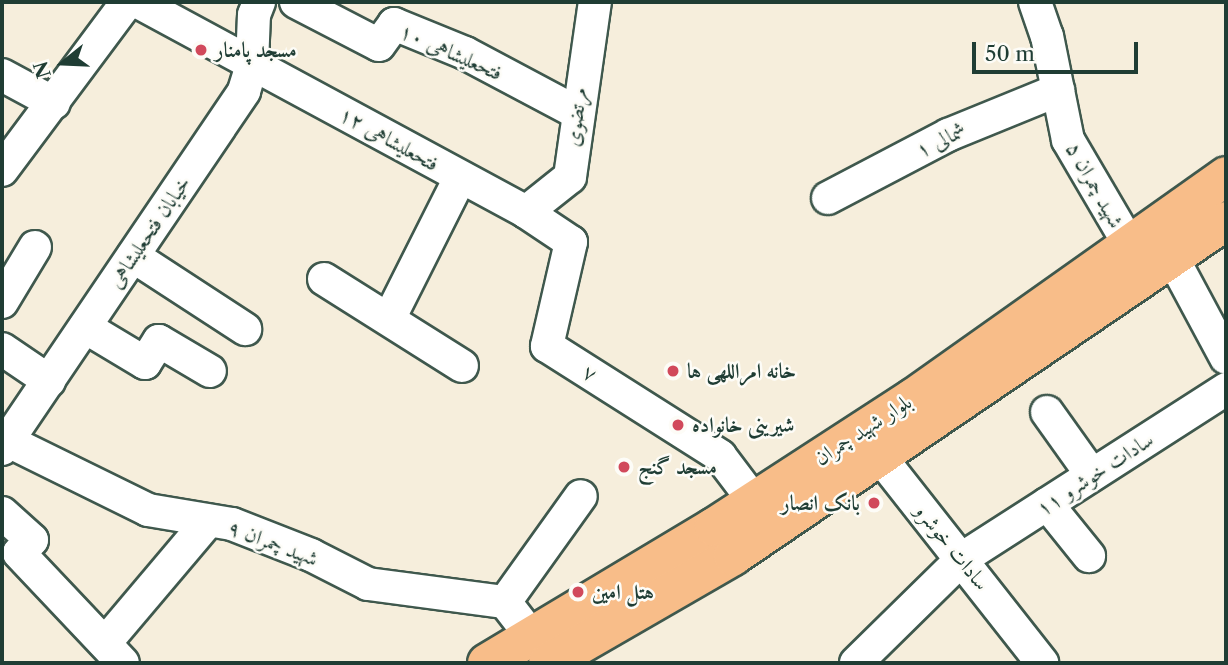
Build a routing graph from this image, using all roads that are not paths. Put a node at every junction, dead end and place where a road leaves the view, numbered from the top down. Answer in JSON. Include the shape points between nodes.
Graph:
{"nodes":[{"id":1,"x":127,"y":2,"type":"edge"},
{"id":2,"x":138,"y":2,"type":"edge"},
{"id":3,"x":258,"y":2,"type":"edge"},
{"id":4,"x":296,"y":2,"type":"edge"},
{"id":5,"x":595,"y":2,"type":"edge"},
{"id":6,"x":1035,"y":2,"type":"edge"},
{"id":7,"x":252,"y":64,"type":"junction"},
{"id":8,"x":2,"y":75,"type":"edge"},
{"id":9,"x":1058,"y":90,"type":"junction"},
{"id":10,"x":54,"y":103,"type":"junction"},
{"id":11,"x":576,"y":112,"type":"junction"},
{"id":12,"x":2,"y":170,"type":"edge"},
{"id":13,"x":1226,"y":176,"type":"edge"},
{"id":14,"x":460,"y":178,"type":"junction"},
{"id":15,"x":828,"y":198,"type":"dead end"},
{"id":16,"x":526,"y":212,"type":"junction"},
{"id":17,"x":1226,"y":221,"type":"edge"},
{"id":18,"x":1129,"y":244,"type":"junction"},
{"id":19,"x":35,"y":247,"type":"dead end"},
{"id":20,"x":133,"y":256,"type":"junction"},
{"id":21,"x":1173,"y":259,"type":"junction"},
{"id":22,"x":324,"y":279,"type":"dead end"},
{"id":23,"x":2,"y":302,"type":"edge"},
{"id":24,"x":389,"y":319,"type":"junction"},
{"id":25,"x":85,"y":327,"type":"junction"},
{"id":26,"x":245,"y":330,"type":"dead end"},
{"id":27,"x":2,"y":349,"type":"edge"},
{"id":28,"x":1226,"y":358,"type":"edge"},
{"id":29,"x":462,"y":366,"type":"dead end"},
{"id":30,"x":209,"y":371,"type":"dead end"},
{"id":31,"x":49,"y":381,"type":"junction"},
{"id":32,"x":1226,"y":389,"type":"edge"},
{"id":33,"x":1047,"y":412,"type":"dead end"},
{"id":34,"x":870,"y":444,"type":"junction"},
{"id":35,"x":5,"y":445,"type":"edge"},
{"id":36,"x":1092,"y":475,"type":"junction"},
{"id":37,"x":581,"y":496,"type":"dead end"},
{"id":38,"x":754,"y":501,"type":"junction"},
{"id":39,"x":1048,"y":504,"type":"junction"},
{"id":40,"x":2,"y":513,"type":"edge"},
{"id":41,"x":208,"y":521,"type":"junction"},
{"id":42,"x":1089,"y":556,"type":"dead end"},
{"id":43,"x":963,"y":558,"type":"junction"},
{"id":44,"x":505,"y":602,"type":"junction"},
{"id":45,"x":540,"y":650,"type":"edge"},
{"id":46,"x":114,"y":653,"type":"edge"},
{"id":47,"x":486,"y":663,"type":"edge"},
{"id":48,"x":856,"y":663,"type":"edge"},
{"id":49,"x":1042,"y":663,"type":"edge"}],
"edges":[{"from":1,"to":10,"type":"street"},
{"from":2,"to":7,"type":"street","name":"فتحعلیشاهی ۱۲"},
{"from":3,"to":7,"type":"street","name":"خیابان فتحعلیشاهی"},
{"from":4,"to":11,"type":"street","name":"فتحعلیشاهی ۱۰","via":[[379,45],[394,24],[465,53]]},
{"from":5,"to":11,"type":"street","name":"مرتضوی"},
{"from":6,"to":9,"type":"street","name":"شهید چمران ۵"},
{"from":7,"to":14,"type":"street","name":"فتحعلیشاهی ۱۲"},
{"from":7,"to":20,"type":"street","name":"خیابان فتحعلیشاهی","via":[[244,91]]},
{"from":8,"to":10,"type":"street"},
{"from":9,"to":15,"type":"street","name":"شمالی ۱","via":[[948,135]]},
{"from":9,"to":18,"type":"street","name":"شهید چمران ۵","via":[[1068,140]]},
{"from":10,"to":12,"type":"street"},
{"from":11,"to":16,"type":"street","name":"مرتضوی","via":[[570,177]]},
{"from":13,"to":18,"type":"main road","name":"بلوار شهید چمران"},
{"from":14,"to":16,"type":"street","name":"فتحعلیشاهی ۱۲"},
{"from":14,"to":24,"type":"street"},
{"from":16,"to":38,"type":"street","name":"۷","via":[[571,242],[547,346],[720,456]]},
{"from":17,"to":21,"type":"main road","name":"بلوار شهید چمران"},
{"from":18,"to":34,"type":"main road","name":"بلوار شهید چمران"},
{"from":19,"to":23,"type":"street"},
{"from":20,"to":25,"type":"street","name":"خیابان فتحعلیشاهی"},
{"from":20,"to":26,"type":"street"},
{"from":21,"to":28,"type":"street"},
{"from":21,"to":34,"type":"main road","name":"بلوار شهید چمران"},
{"from":22,"to":24,"type":"street"},
{"from":24,"to":29,"type":"street"},
{"from":25,"to":30,"type":"street","via":[[145,363],[159,341]]},
{"from":25,"to":31,"type":"street","name":"خیابان فتحعلیشاهی"},
{"from":27,"to":31,"type":"street"},
{"from":31,"to":35,"type":"street","name":"خیابان فتحعلیشاهی"},
{"from":32,"to":36,"type":"street","name":"سادات خوشرو ۱۱"},
{"from":33,"to":36,"type":"street"},
{"from":34,"to":38,"type":"main road","name":"بلوار شهید چمران"},
{"from":34,"to":43,"type":"street","name":"سادات خوشرو"},
{"from":34,"to":45,"type":"main road","name":"بلوار شهید چمران","via":[[733,556]]},
{"from":35,"to":41,"type":"street","name":"شهید چمران ۹","via":[[148,510]]},
{"from":36,"to":39,"type":"street","name":"سادات خوشرو ۱۱"},
{"from":37,"to":44,"type":"street"},
{"from":38,"to":45,"type":"main road","name":"بلوار شهید چمران"},
{"from":39,"to":42,"type":"street"},
{"from":39,"to":43,"type":"street","name":"سادات خوشرو ۱۱"},
{"from":40,"to":46,"type":"street","via":[[32,540],[19,553]]},
{"from":41,"to":44,"type":"street","name":"شهید چمران ۹","via":[[232,524],[311,555],[368,584]]},
{"from":41,"to":46,"type":"street"},
{"from":43,"to":48,"type":"street","name":"سادات خوشرو ۱۱"},
{"from":43,"to":49,"type":"street","name":"سادات خوشرو"},
{"from":44,"to":45,"type":"street"},
{"from":45,"to":47,"type":"main road","name":"بلوار شهید چمران"}]}
